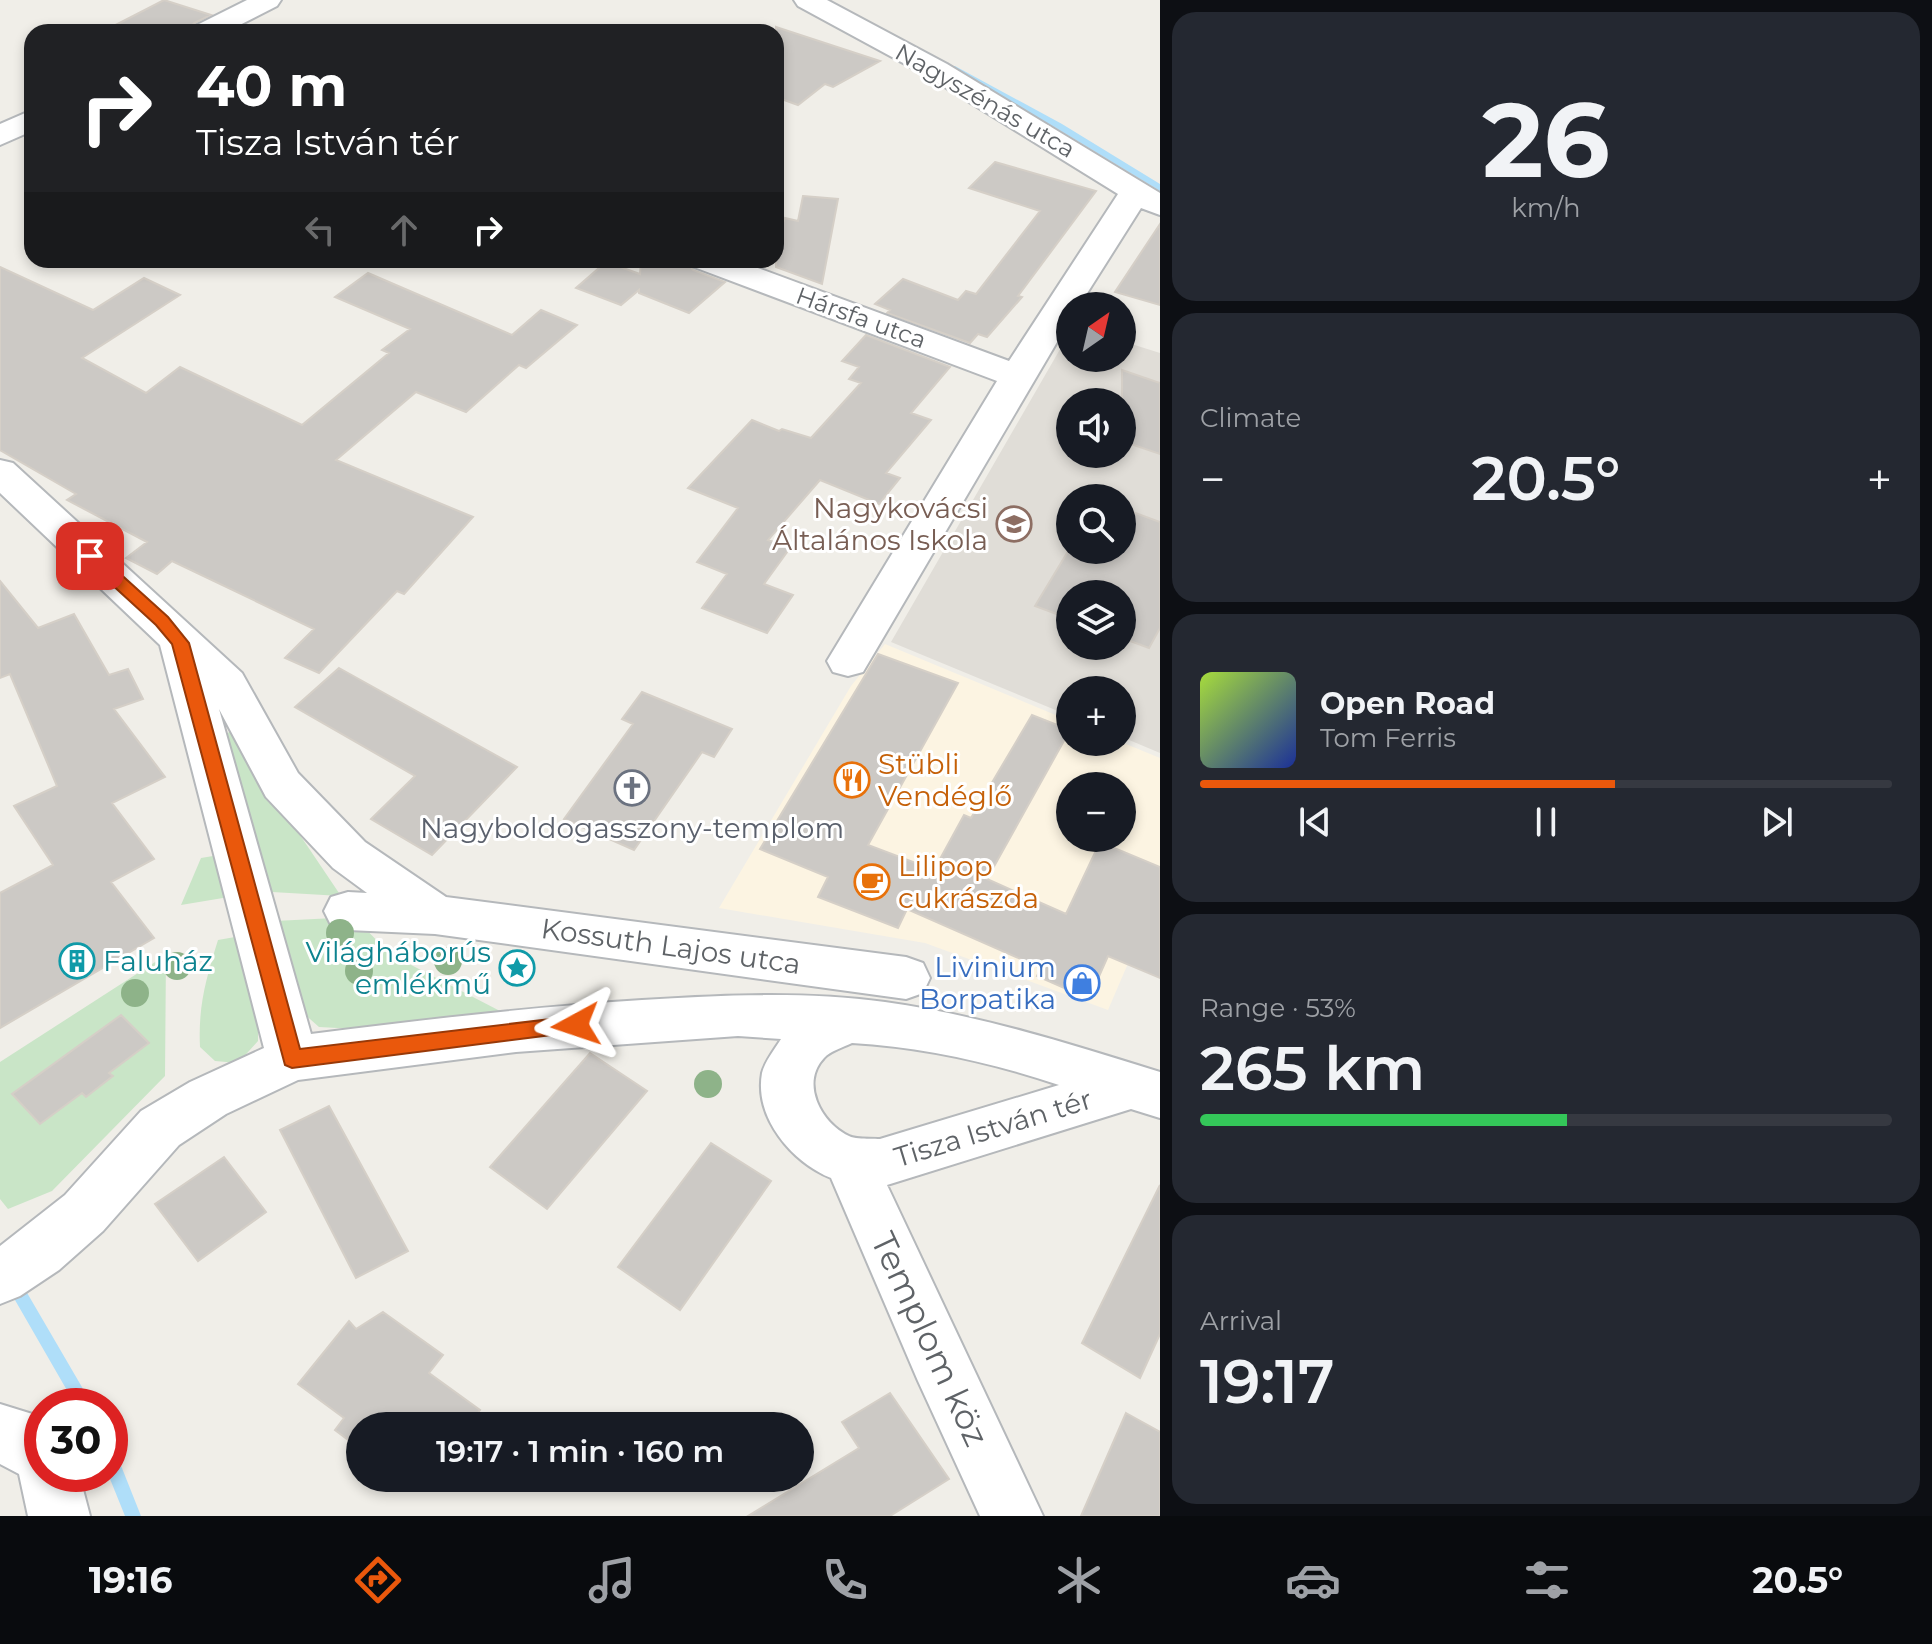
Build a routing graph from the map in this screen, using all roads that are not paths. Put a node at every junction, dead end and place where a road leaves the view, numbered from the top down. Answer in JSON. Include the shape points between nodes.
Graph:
{"nodes":[{"id":1,"x":268,"y":0,"type":"edge"},
{"id":2,"x":807,"y":0,"type":"edge"},
{"id":3,"x":221,"y":24,"type":"edge"},
{"id":4,"x":24,"y":123,"type":"edge"},
{"id":5,"x":0,"y":136,"type":"edge"},
{"id":6,"x":1148,"y":198,"type":"edge"},
{"id":7,"x":727,"y":268,"type":"edge"},
{"id":8,"x":1017,"y":376,"type":"junction"},
{"id":9,"x":0,"y":472,"type":"edge"},
{"id":10,"x":180,"y":643,"type":"junction"},
{"id":11,"x":848,"y":661,"type":"dead end"},
{"id":12,"x":348,"y":911,"type":"dead end"},
{"id":13,"x":435,"y":915,"type":"junction"},
{"id":14,"x":906,"y":978,"type":"dead end"},
{"id":15,"x":847,"y":1021,"type":"junction"},
{"id":16,"x":292,"y":1059,"type":"junction"},
{"id":17,"x":1147,"y":1090,"type":"edge"},
{"id":18,"x":850,"y":1161,"type":"junction"},
{"id":19,"x":19,"y":1264,"type":"edge"},
{"id":20,"x":0,"y":1434,"type":"edge"},
{"id":21,"x":24,"y":1440,"type":"edge"},
{"id":22,"x":53,"y":1492,"type":"edge"},
{"id":23,"x":59,"y":1516,"type":"edge"},
{"id":24,"x":1012,"y":1516,"type":"edge"}],
"edges":[{"from":1,"to":3,"type":"street"},
{"from":2,"to":6,"type":"street","name":"Nagyszénás utca","via":[[937,70]]},
{"from":4,"to":5,"type":"street"},
{"from":6,"to":8,"type":"street"},
{"from":7,"to":8,"type":"street","name":"Hársfa utca"},
{"from":8,"to":11,"type":"street"},
{"from":9,"to":10,"type":"street","name":"Kossuth Lajos utca"},
{"from":10,"to":13,"type":"street","name":"Kossuth Lajos utca","via":[[227,684],[282,785],[349,855]]},
{"from":10,"to":16,"type":"street","name":"Kossuth Lajos utca"},
{"from":12,"to":13,"type":"street","name":"Kossuth Lajos utca"},
{"from":13,"to":14,"type":"street","name":"Kossuth Lajos utca"},
{"from":15,"to":16,"type":"street","via":[[738,1015],[666,1018],[516,1030]]},
{"from":15,"to":17,"type":"street","via":[[953,1036]]},
{"from":15,"to":18,"type":"street","via":[[807,1041],[788,1072],[790,1106],[805,1131],[830,1153]]},
{"from":16,"to":19,"type":"street","via":[[208,1098],[160,1128],[84,1213]]},
{"from":17,"to":18,"type":"street","name":"Tisza István tér","via":[[880,1163]]},
{"from":18,"to":24,"type":"street","name":"Templom köz"},
{"from":20,"to":21,"type":"street"},
{"from":22,"to":23,"type":"street"}]}
